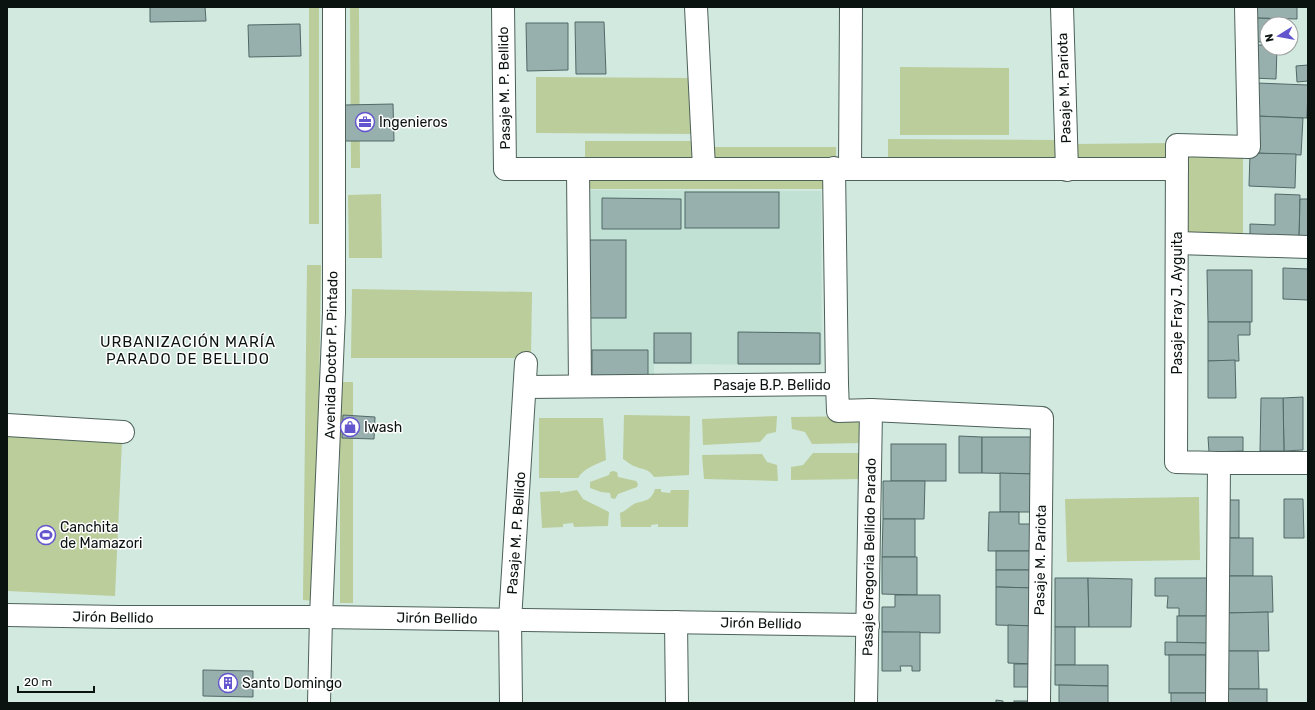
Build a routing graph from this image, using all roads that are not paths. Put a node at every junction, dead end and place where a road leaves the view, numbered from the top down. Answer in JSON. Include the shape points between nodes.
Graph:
{"nodes":[{"id":1,"x":334,"y":7,"type":"edge"},
{"id":2,"x":503,"y":7,"type":"edge"},
{"id":3,"x":696,"y":7,"type":"edge"},
{"id":4,"x":851,"y":7,"type":"edge"},
{"id":5,"x":1062,"y":7,"type":"edge"},
{"id":6,"x":1246,"y":7,"type":"edge"},
{"id":7,"x":704,"y":168,"type":"junction"},
{"id":8,"x":842,"y":168,"type":"junction"},
{"id":9,"x":1177,"y":169,"type":"junction"},
{"id":10,"x":578,"y":170,"type":"junction"},
{"id":11,"x":1066,"y":170,"type":"junction"},
{"id":12,"x":1177,"y":243,"type":"junction"},
{"id":13,"x":1308,"y":247,"type":"edge"},
{"id":14,"x":526,"y":364,"type":"dead end"},
{"id":15,"x":837,"y":384,"type":"junction"},
{"id":16,"x":580,"y":386,"type":"junction"},
{"id":17,"x":525,"y":387,"type":"junction"},
{"id":18,"x":871,"y":410,"type":"junction"},
{"id":19,"x":1042,"y":418,"type":"joint"},
{"id":20,"x":7,"y":426,"type":"edge"},
{"id":21,"x":123,"y":432,"type":"dead end"},
{"id":22,"x":1219,"y":463,"type":"junction"},
{"id":23,"x":1308,"y":463,"type":"edge"},
{"id":24,"x":7,"y":615,"type":"edge"},
{"id":25,"x":321,"y":617,"type":"junction"},
{"id":26,"x":510,"y":620,"type":"junction"},
{"id":27,"x":676,"y":622,"type":"junction"},
{"id":28,"x":868,"y":625,"type":"junction"},
{"id":29,"x":319,"y":703,"type":"edge"},
{"id":30,"x":511,"y":703,"type":"edge"},
{"id":31,"x":677,"y":703,"type":"edge"},
{"id":32,"x":866,"y":703,"type":"edge"},
{"id":33,"x":1039,"y":703,"type":"edge"},
{"id":34,"x":1216,"y":703,"type":"edge"}],
"edges":[{"from":1,"to":25,"type":"street","name":"Avenida Doctor P. Pintado","via":[[334,313]]},
{"from":2,"to":10,"type":"street","name":"Pasaje M. P. Bellido","via":[[505,170]]},
{"from":3,"to":7,"type":"street"},
{"from":4,"to":8,"type":"street"},
{"from":5,"to":11,"type":"street","name":"Pasaje M. Pariota"},
{"from":6,"to":9,"type":"street","name":"Pasaje Fray J. Ayguita","via":[[1249,146],[1177,145]]},
{"from":7,"to":8,"type":"street"},
{"from":7,"to":10,"type":"street"},
{"from":8,"to":11,"type":"street"},
{"from":8,"to":15,"type":"street"},
{"from":9,"to":11,"type":"street"},
{"from":9,"to":12,"type":"street","name":"Pasaje Fray J. Ayguita"},
{"from":10,"to":16,"type":"street"},
{"from":12,"to":13,"type":"street"},
{"from":12,"to":22,"type":"street","name":"Pasaje Fray J. Ayguita","via":[[1176,462]]},
{"from":14,"to":17,"type":"street","name":"Pasaje M. P. Bellido"},
{"from":15,"to":16,"type":"street","name":"Pasaje B.P. Bellido"},
{"from":15,"to":18,"type":"street","name":"Pasaje B.P. Bellido","via":[[838,410]]},
{"from":16,"to":17,"type":"street","name":"Pasaje B.P. Bellido"},
{"from":17,"to":26,"type":"street","name":"Pasaje M. P. Bellido"},
{"from":18,"to":19,"type":"street","name":"Pasaje B.P. Bellido"},
{"from":18,"to":28,"type":"street","name":"Pasaje Gregoria Bellido Parado"},
{"from":19,"to":33,"type":"street","name":"Pasaje M. Pariota"},
{"from":20,"to":21,"type":"street"},
{"from":22,"to":23,"type":"street"},
{"from":22,"to":34,"type":"street"},
{"from":24,"to":25,"type":"street","name":"Jirón Bellido"},
{"from":25,"to":26,"type":"street","name":"Jirón Bellido"},
{"from":25,"to":29,"type":"street","name":"Avenida Doctor P. Pintado"},
{"from":26,"to":27,"type":"street","name":"Jirón Bellido"},
{"from":26,"to":30,"type":"street","name":"Pasaje M. P. Bellido"},
{"from":27,"to":28,"type":"street","name":"Jirón Bellido"},
{"from":27,"to":31,"type":"street"},
{"from":28,"to":32,"type":"street","name":"Pasaje Gregoria Bellido Parado"}]}
